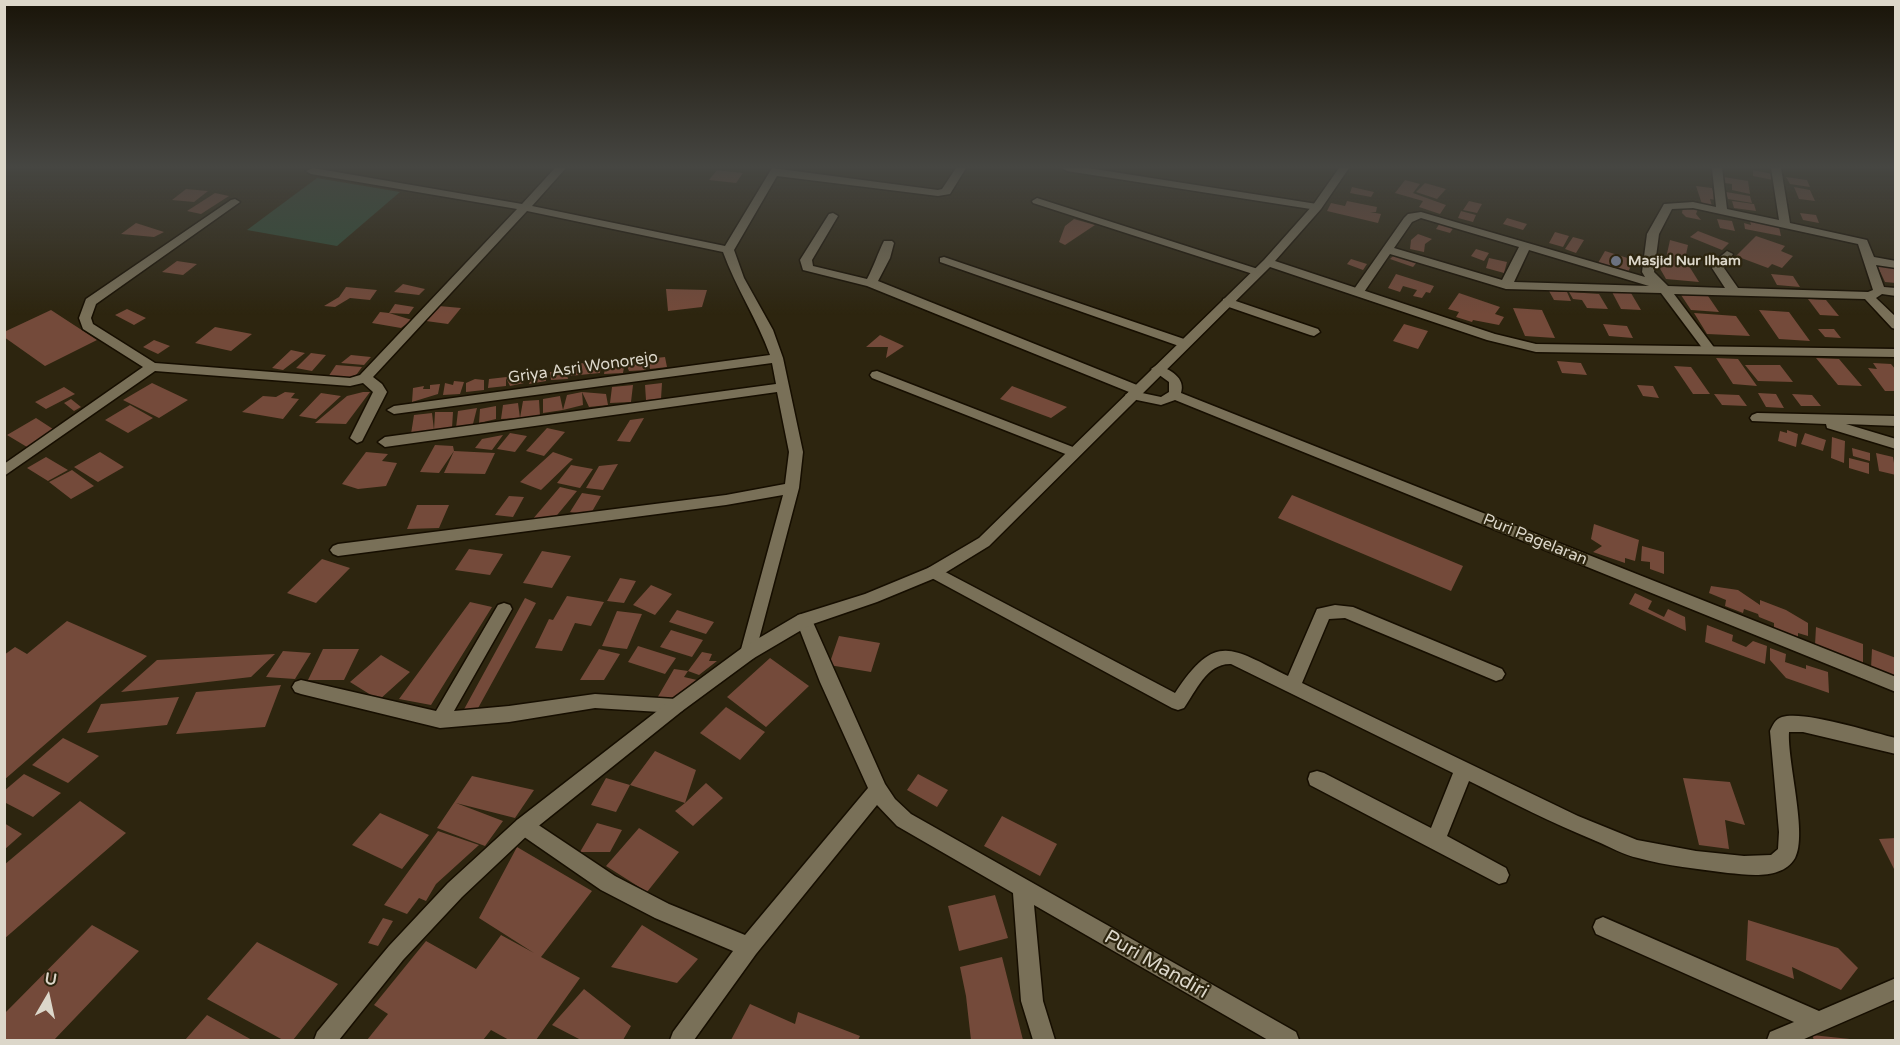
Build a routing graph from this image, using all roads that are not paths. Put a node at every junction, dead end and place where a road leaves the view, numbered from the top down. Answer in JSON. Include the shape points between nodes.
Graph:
{"nodes":[{"id":1,"x":832,"y":216,"type":"dead end"},
{"id":2,"x":213,"y":217,"type":"edge"},
{"id":3,"x":515,"y":217,"type":"edge"},
{"id":4,"x":570,"y":217,"type":"edge"},
{"id":5,"x":746,"y":217,"type":"edge"},
{"id":6,"x":1091,"y":217,"type":"edge"},
{"id":7,"x":1308,"y":217,"type":"edge"},
{"id":8,"x":1411,"y":217,"type":"edge"},
{"id":9,"x":1427,"y":217,"type":"edge"},
{"id":10,"x":1661,"y":217,"type":"edge"},
{"id":11,"x":1750,"y":217,"type":"edge"},
{"id":12,"x":1784,"y":217,"type":"edge"},
{"id":13,"x":1785,"y":224,"type":"junction"},
{"id":14,"x":888,"y":243,"type":"dead end"},
{"id":15,"x":1526,"y":245,"type":"junction"},
{"id":16,"x":728,"y":250,"type":"junction"},
{"id":17,"x":1387,"y":250,"type":"junction"},
{"id":18,"x":1726,"y":254,"type":"dead end"},
{"id":19,"x":944,"y":260,"type":"dead end"},
{"id":20,"x":1869,"y":260,"type":"junction"},
{"id":21,"x":1896,"y":265,"type":"edge"},
{"id":22,"x":1262,"y":267,"type":"junction"},
{"id":23,"x":871,"y":283,"type":"junction"},
{"id":24,"x":1506,"y":285,"type":"junction"},
{"id":25,"x":1662,"y":288,"type":"junction"},
{"id":26,"x":1358,"y":292,"type":"junction"},
{"id":27,"x":1734,"y":292,"type":"junction"},
{"id":28,"x":1896,"y":292,"type":"edge"},
{"id":29,"x":1873,"y":293,"type":"junction"},
{"id":30,"x":1227,"y":302,"type":"junction"},
{"id":31,"x":1896,"y":325,"type":"edge"},
{"id":32,"x":1314,"y":332,"type":"dead end"},
{"id":33,"x":1182,"y":343,"type":"junction"},
{"id":34,"x":1710,"y":350,"type":"junction"},
{"id":35,"x":1896,"y":353,"type":"edge"},
{"id":36,"x":777,"y":358,"type":"junction"},
{"id":37,"x":152,"y":367,"type":"junction"},
{"id":38,"x":1157,"y":369,"type":"junction"},
{"id":39,"x":877,"y":375,"type":"dead end"},
{"id":40,"x":365,"y":378,"type":"junction"},
{"id":41,"x":784,"y":387,"type":"junction"},
{"id":42,"x":1134,"y":392,"type":"junction"},
{"id":43,"x":1174,"y":395,"type":"junction"},
{"id":44,"x":394,"y":410,"type":"dead end"},
{"id":45,"x":1757,"y":418,"type":"dead end"},
{"id":46,"x":1815,"y":420,"type":"junction"},
{"id":47,"x":1896,"y":421,"type":"edge"},
{"id":48,"x":357,"y":438,"type":"dead end"},
{"id":49,"x":385,"y":442,"type":"dead end"},
{"id":50,"x":1896,"y":444,"type":"edge"},
{"id":51,"x":1073,"y":452,"type":"junction"},
{"id":52,"x":4,"y":471,"type":"edge"},
{"id":53,"x":792,"y":488,"type":"junction"},
{"id":54,"x":338,"y":550,"type":"dead end"},
{"id":55,"x":934,"y":572,"type":"junction"},
{"id":56,"x":504,"y":609,"type":"dead end"},
{"id":57,"x":804,"y":620,"type":"junction"},
{"id":58,"x":748,"y":653,"type":"junction"},
{"id":59,"x":1496,"y":674,"type":"dead end"},
{"id":60,"x":1896,"y":685,"type":"edge"},
{"id":61,"x":301,"y":687,"type":"dead end"},
{"id":62,"x":1292,"y":687,"type":"junction"},
{"id":63,"x":676,"y":706,"type":"junction"},
{"id":64,"x":440,"y":720,"type":"junction"},
{"id":65,"x":1896,"y":746,"type":"edge"},
{"id":66,"x":1464,"y":769,"type":"junction"},
{"id":67,"x":1317,"y":779,"type":"dead end"},
{"id":68,"x":878,"y":790,"type":"junction"},
{"id":69,"x":524,"y":826,"type":"junction"},
{"id":70,"x":1436,"y":840,"type":"junction"},
{"id":71,"x":1499,"y":875,"type":"dead end"},
{"id":72,"x":1023,"y":889,"type":"junction"},
{"id":73,"x":1603,"y":927,"type":"dead end"},
{"id":74,"x":749,"y":947,"type":"junction"},
{"id":75,"x":1896,"y":988,"type":"edge"},
{"id":76,"x":1817,"y":1021,"type":"junction"},
{"id":77,"x":326,"y":1040,"type":"edge"},
{"id":78,"x":681,"y":1041,"type":"edge"},
{"id":79,"x":1044,"y":1041,"type":"edge"},
{"id":80,"x":1288,"y":1041,"type":"edge"},
{"id":81,"x":1778,"y":1041,"type":"edge"}],
"edges":[{"from":1,"to":23,"type":"street","name":"Puri Pagelaran","via":[[806,265],[815,271]]},
{"from":2,"to":37,"type":"street","via":[[90,302],[87,326]]},
{"from":3,"to":40,"type":"street"},
{"from":4,"to":16,"type":"street"},
{"from":5,"to":16,"type":"street"},
{"from":6,"to":22,"type":"street"},
{"from":7,"to":22,"type":"street"},
{"from":8,"to":17,"type":"street"},
{"from":9,"to":15,"type":"street"},
{"from":10,"to":25,"type":"street","via":[[1653,234],[1648,272]]},
{"from":11,"to":13,"type":"street"},
{"from":12,"to":13,"type":"street"},
{"from":13,"to":20,"type":"street","via":[[1863,242]]},
{"from":14,"to":23,"type":"street"},
{"from":15,"to":24,"type":"street"},
{"from":15,"to":25,"type":"street"},
{"from":16,"to":36,"type":"street"},
{"from":17,"to":24,"type":"street"},
{"from":17,"to":26,"type":"street"},
{"from":18,"to":27,"type":"street","via":[[1718,268]]},
{"from":19,"to":33,"type":"street"},
{"from":20,"to":21,"type":"street"},
{"from":20,"to":29,"type":"street"},
{"from":22,"to":26,"type":"street"},
{"from":22,"to":30,"type":"street"},
{"from":23,"to":42,"type":"street","name":"Puri Pagelaran"},
{"from":24,"to":25,"type":"street"},
{"from":25,"to":27,"type":"street"},
{"from":25,"to":34,"type":"street"},
{"from":26,"to":34,"type":"street","via":[[1514,344],[1560,349]]},
{"from":27,"to":29,"type":"street"},
{"from":28,"to":29,"type":"street"},
{"from":29,"to":31,"type":"street"},
{"from":30,"to":32,"type":"street"},
{"from":30,"to":33,"type":"street"},
{"from":33,"to":38,"type":"street"},
{"from":34,"to":35,"type":"street"},
{"from":36,"to":41,"type":"street"},
{"from":36,"to":44,"type":"street","name":"Griya Asri Wonorejo"},
{"from":37,"to":40,"type":"street","via":[[350,382]]},
{"from":37,"to":52,"type":"street"},
{"from":38,"to":42,"type":"street"},
{"from":38,"to":43,"type":"street","via":[[1173,379]]},
{"from":39,"to":51,"type":"street"},
{"from":40,"to":48,"type":"street","via":[[380,393]]},
{"from":41,"to":49,"type":"street"},
{"from":41,"to":53,"type":"street","via":[[796,452]]},
{"from":42,"to":43,"type":"street","name":"Puri Pagelaran","via":[[1163,401]]},
{"from":42,"to":51,"type":"street"},
{"from":43,"to":60,"type":"street","name":"Puri Pagelaran"},
{"from":45,"to":46,"type":"street"},
{"from":46,"to":47,"type":"street"},
{"from":46,"to":50,"type":"street"},
{"from":51,"to":55,"type":"street","via":[[984,542]]},
{"from":53,"to":54,"type":"street"},
{"from":53,"to":58,"type":"street"},
{"from":55,"to":57,"type":"street"},
{"from":55,"to":62,"type":"street","via":[[1178,703],[1207,662],[1223,655]]},
{"from":56,"to":64,"type":"street"},
{"from":57,"to":58,"type":"street"},
{"from":57,"to":68,"type":"street","name":"Puri Mandiri"},
{"from":58,"to":63,"type":"street"},
{"from":59,"to":62,"type":"street","via":[[1347,612],[1335,611],[1323,614]]},
{"from":61,"to":64,"type":"street"},
{"from":62,"to":66,"type":"street"},
{"from":63,"to":64,"type":"street","via":[[595,701]]},
{"from":63,"to":69,"type":"street"},
{"from":65,"to":66,"type":"street","via":[[1803,724],[1784,724],[1779,731],[1789,832],[1787,853],[1775,864],[1696,860],[1637,849],[1571,822]]},
{"from":66,"to":70,"type":"street"},
{"from":67,"to":70,"type":"street"},
{"from":68,"to":72,"type":"street","name":"Puri Mandiri","via":[[904,820]]},
{"from":68,"to":74,"type":"street"},
{"from":69,"to":74,"type":"street","via":[[608,883],[662,911]]},
{"from":69,"to":77,"type":"street","via":[[403,945]]},
{"from":70,"to":71,"type":"street"},
{"from":72,"to":79,"type":"street","via":[[1032,1001]]},
{"from":72,"to":80,"type":"street","name":"Puri Mandiri"},
{"from":73,"to":76,"type":"street"},
{"from":74,"to":78,"type":"street"},
{"from":75,"to":76,"type":"street"},
{"from":76,"to":81,"type":"street"}]}
